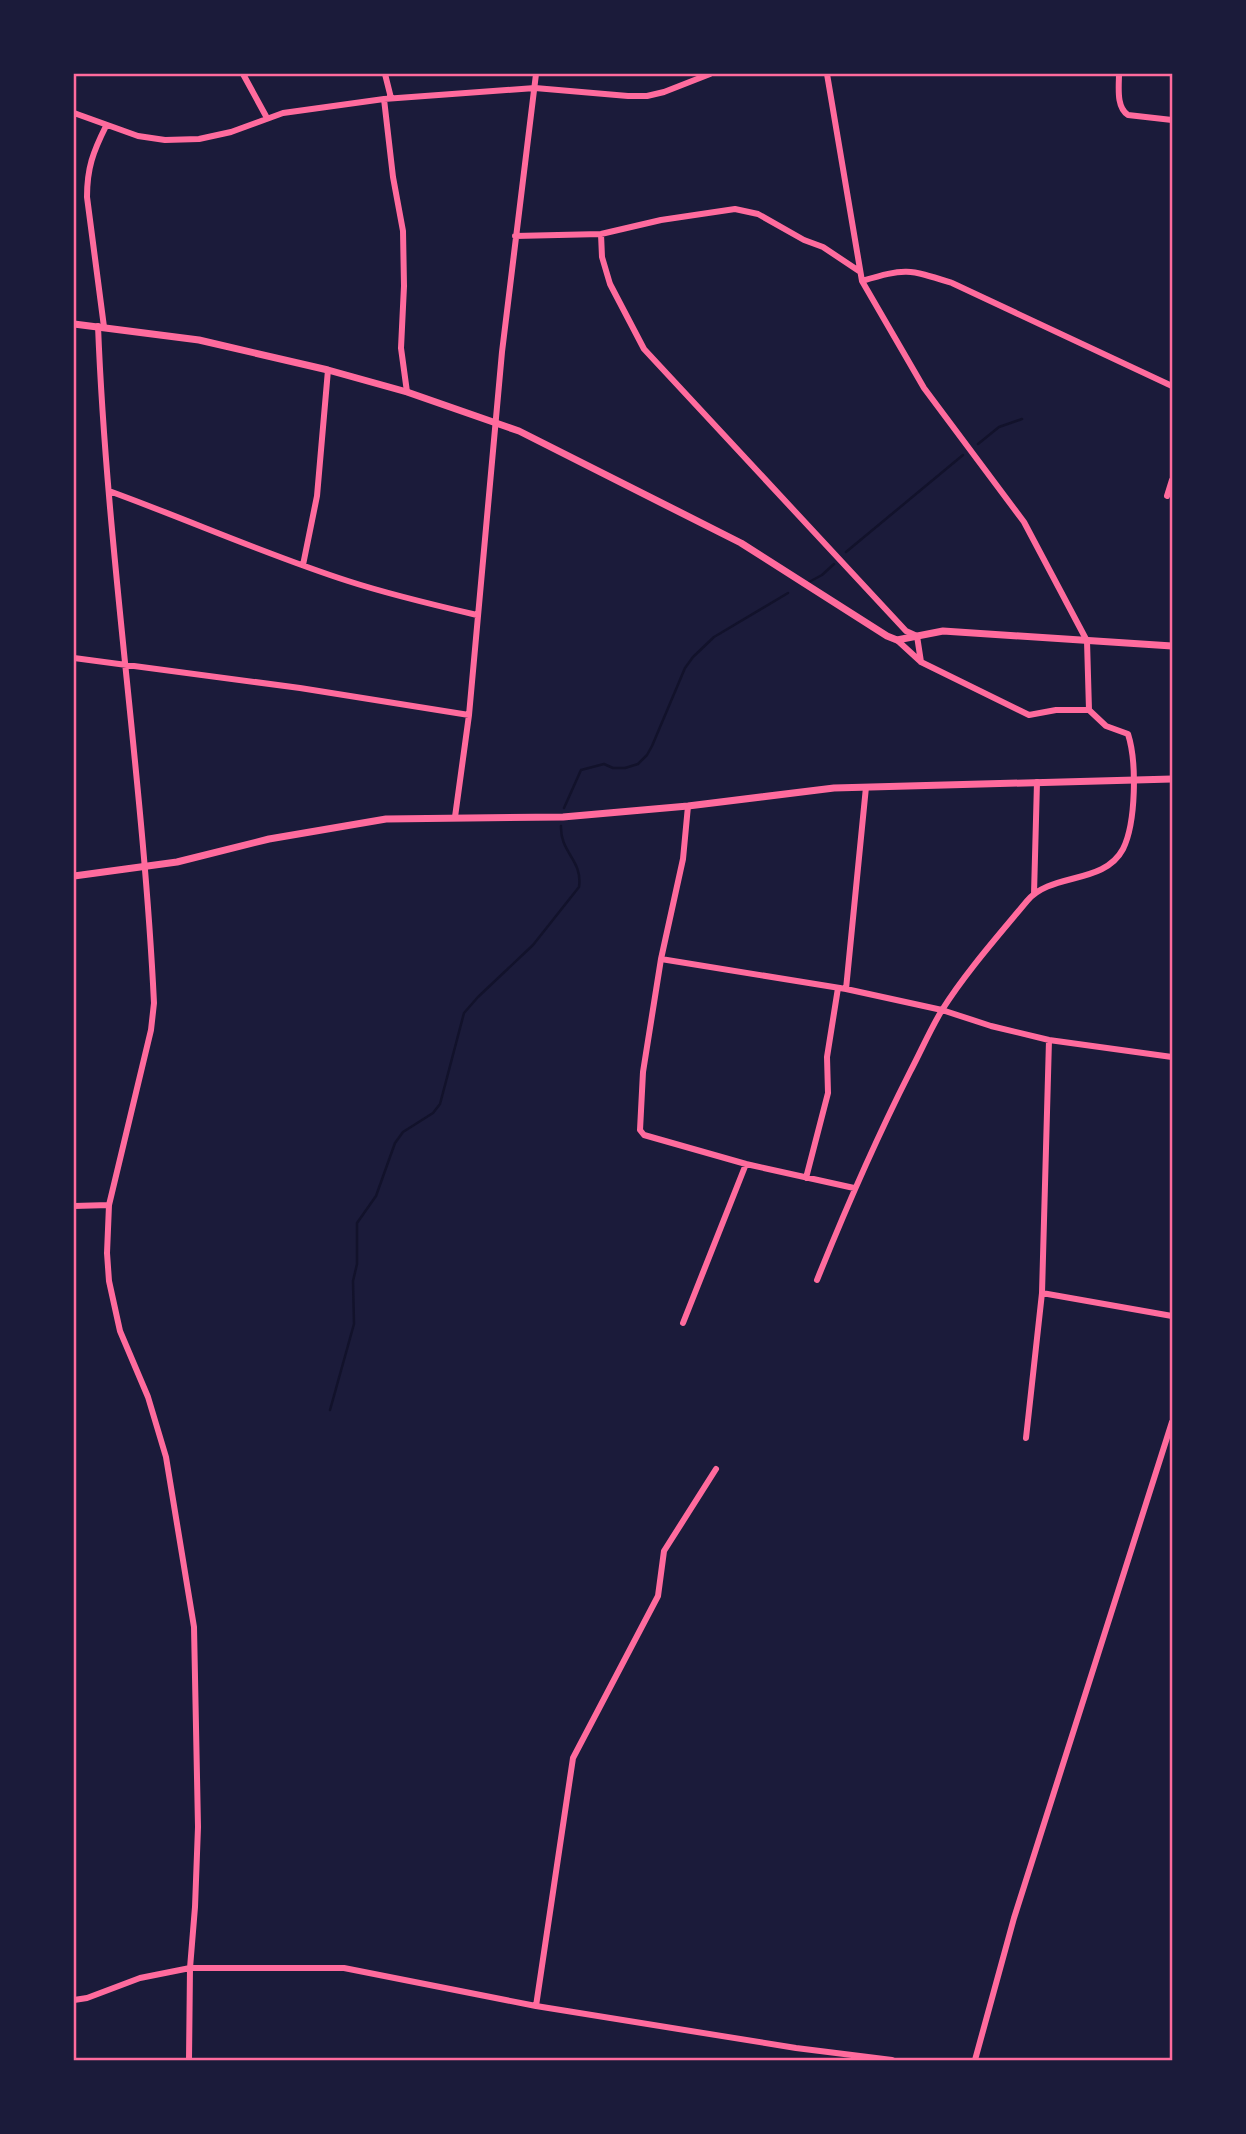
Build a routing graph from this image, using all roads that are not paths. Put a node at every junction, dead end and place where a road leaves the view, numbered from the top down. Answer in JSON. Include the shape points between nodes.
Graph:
{"nodes":[{"id":1,"x":243,"y":74,"type":"edge"},
{"id":2,"x":385,"y":74,"type":"edge"},
{"id":3,"x":536,"y":74,"type":"edge"},
{"id":4,"x":710,"y":74,"type":"edge"},
{"id":5,"x":827,"y":74,"type":"edge"},
{"id":6,"x":1119,"y":74,"type":"edge"},
{"id":7,"x":535,"y":88,"type":"junction"},
{"id":8,"x":388,"y":98,"type":"junction"},
{"id":9,"x":74,"y":113,"type":"edge"},
{"id":10,"x":267,"y":118,"type":"junction"},
{"id":11,"x":1172,"y":120,"type":"edge"},
{"id":12,"x":106,"y":126,"type":"junction"},
{"id":13,"x":601,"y":234,"type":"junction"},
{"id":14,"x":515,"y":236,"type":"junction"},
{"id":15,"x":859,"y":271,"type":"junction"},
{"id":16,"x":862,"y":281,"type":"junction"},
{"id":17,"x":74,"y":324,"type":"edge"},
{"id":18,"x":101,"y":327,"type":"junction"},
{"id":19,"x":328,"y":370,"type":"junction"},
{"id":20,"x":1172,"y":386,"type":"edge"},
{"id":21,"x":407,"y":392,"type":"junction"},
{"id":22,"x":496,"y":423,"type":"junction"},
{"id":23,"x":1172,"y":481,"type":"edge"},
{"id":24,"x":109,"y":491,"type":"junction"},
{"id":25,"x":1167,"y":496,"type":"dead end"},
{"id":26,"x":303,"y":565,"type":"junction"},
{"id":27,"x":477,"y":615,"type":"junction"},
{"id":28,"x":917,"y":636,"type":"junction"},
{"id":29,"x":897,"y":640,"type":"junction"},
{"id":30,"x":1087,"y":642,"type":"junction"},
{"id":31,"x":1172,"y":646,"type":"edge"},
{"id":32,"x":74,"y":658,"type":"edge"},
{"id":33,"x":921,"y":662,"type":"junction"},
{"id":34,"x":124,"y":665,"type":"junction"},
{"id":35,"x":1090,"y":710,"type":"junction"},
{"id":36,"x":470,"y":715,"type":"junction"},
{"id":37,"x":1133,"y":779,"type":"junction"},
{"id":38,"x":1172,"y":779,"type":"edge"},
{"id":39,"x":1037,"y":782,"type":"junction"},
{"id":40,"x":866,"y":787,"type":"junction"},
{"id":41,"x":688,"y":806,"type":"junction"},
{"id":42,"x":455,"y":817,"type":"junction"},
{"id":43,"x":144,"y":868,"type":"junction"},
{"id":44,"x":74,"y":876,"type":"edge"},
{"id":45,"x":1034,"y":894,"type":"junction"},
{"id":46,"x":661,"y":960,"type":"junction"},
{"id":47,"x":842,"y":988,"type":"junction"},
{"id":48,"x":942,"y":1010,"type":"junction"},
{"id":49,"x":1049,"y":1040,"type":"junction"},
{"id":50,"x":1172,"y":1056,"type":"edge"},
{"id":51,"x":746,"y":1164,"type":"junction"},
{"id":52,"x":806,"y":1178,"type":"junction"},
{"id":53,"x":854,"y":1188,"type":"junction"},
{"id":54,"x":109,"y":1205,"type":"junction"},
{"id":55,"x":74,"y":1206,"type":"edge"},
{"id":56,"x":817,"y":1280,"type":"dead end"},
{"id":57,"x":1042,"y":1293,"type":"junction"},
{"id":58,"x":1172,"y":1316,"type":"edge"},
{"id":59,"x":684,"y":1323,"type":"dead end"},
{"id":60,"x":1172,"y":1422,"type":"edge"},
{"id":61,"x":1026,"y":1438,"type":"dead end"},
{"id":62,"x":716,"y":1469,"type":"dead end"},
{"id":63,"x":190,"y":1968,"type":"junction"},
{"id":64,"x":74,"y":2000,"type":"edge"},
{"id":65,"x":536,"y":2006,"type":"junction"},
{"id":66,"x":189,"y":2060,"type":"edge"},
{"id":67,"x":892,"y":2060,"type":"edge"},
{"id":68,"x":975,"y":2060,"type":"edge"}],
"edges":[{"from":1,"to":10,"type":"street"},
{"from":2,"to":8,"type":"street"},
{"from":3,"to":7,"type":"street"},
{"from":4,"to":7,"type":"street","via":[[647,96]]},
{"from":5,"to":15,"type":"street"},
{"from":6,"to":11,"type":"street","via":[[1123,112]]},
{"from":7,"to":8,"type":"street"},
{"from":7,"to":14,"type":"street"},
{"from":8,"to":10,"type":"street"},
{"from":8,"to":21,"type":"street","via":[[393,177],[403,230],[401,348]]},
{"from":9,"to":12,"type":"street"},
{"from":10,"to":12,"type":"street","via":[[199,139],[165,140]]},
{"from":12,"to":18,"type":"street","via":[[91,155],[87,176]]},
{"from":13,"to":14,"type":"street"},
{"from":13,"to":15,"type":"street","via":[[718,210],[749,211],[823,247]]},
{"from":13,"to":28,"type":"street","via":[[610,284],[644,349],[906,631]]},
{"from":14,"to":22,"type":"street"},
{"from":15,"to":16,"type":"street"},
{"from":16,"to":20,"type":"street","via":[[899,270],[952,283]]},
{"from":16,"to":30,"type":"street","via":[[924,388],[1024,523]]},
{"from":17,"to":18,"type":"street"},
{"from":18,"to":19,"type":"street","via":[[200,340]]},
{"from":18,"to":24,"type":"street","via":[[102,425]]},
{"from":19,"to":21,"type":"street"},
{"from":19,"to":26,"type":"street","via":[[317,496]]},
{"from":21,"to":22,"type":"street"},
{"from":22,"to":27,"type":"street"},
{"from":22,"to":29,"type":"street","via":[[741,543]]},
{"from":23,"to":25,"type":"street"},
{"from":24,"to":26,"type":"street"},
{"from":24,"to":34,"type":"street"},
{"from":26,"to":27,"type":"street","via":[[389,594]]},
{"from":27,"to":36,"type":"street"},
{"from":28,"to":29,"type":"street"},
{"from":28,"to":30,"type":"street","via":[[943,631]]},
{"from":28,"to":33,"type":"street"},
{"from":29,"to":33,"type":"street"},
{"from":30,"to":31,"type":"street"},
{"from":30,"to":35,"type":"street"},
{"from":32,"to":34,"type":"street"},
{"from":33,"to":35,"type":"street","via":[[1029,715]]},
{"from":34,"to":36,"type":"street"},
{"from":34,"to":43,"type":"street"},
{"from":35,"to":37,"type":"street","via":[[1106,726],[1128,734]]},
{"from":36,"to":42,"type":"street"},
{"from":37,"to":38,"type":"street"},
{"from":37,"to":39,"type":"street"},
{"from":37,"to":45,"type":"street","via":[[1131,818],[1117,858],[1102,869]]},
{"from":39,"to":40,"type":"street"},
{"from":39,"to":45,"type":"street"},
{"from":40,"to":41,"type":"street"},
{"from":40,"to":47,"type":"street"},
{"from":41,"to":42,"type":"street","via":[[563,817]]},
{"from":41,"to":46,"type":"street"},
{"from":42,"to":43,"type":"street","via":[[386,819],[268,839]]},
{"from":43,"to":44,"type":"street"},
{"from":43,"to":54,"type":"street","via":[[153,1017]]},
{"from":45,"to":48,"type":"street"},
{"from":46,"to":47,"type":"street"},
{"from":46,"to":51,"type":"street","via":[[643,1072],[640,1130],[644,1135]]},
{"from":47,"to":48,"type":"street"},
{"from":47,"to":52,"type":"street","via":[[827,1057],[828,1093]]},
{"from":48,"to":49,"type":"street"},
{"from":48,"to":53,"type":"street"},
{"from":49,"to":50,"type":"street"},
{"from":49,"to":57,"type":"street"},
{"from":51,"to":52,"type":"street"},
{"from":51,"to":59,"type":"street"},
{"from":52,"to":53,"type":"street"},
{"from":53,"to":56,"type":"street"},
{"from":54,"to":55,"type":"street"},
{"from":54,"to":63,"type":"street","via":[[107,1253],[114,1310],[166,1457],[194,1628],[198,1827]]},
{"from":57,"to":58,"type":"street"},
{"from":57,"to":61,"type":"street"},
{"from":60,"to":68,"type":"street","via":[[1022,1893]]},
{"from":62,"to":65,"type":"street","via":[[664,1551],[658,1596],[573,1758]]},
{"from":63,"to":64,"type":"street","via":[[140,1978]]},
{"from":63,"to":65,"type":"street","via":[[344,1968]]},
{"from":63,"to":66,"type":"street"},
{"from":65,"to":67,"type":"street"}]}
